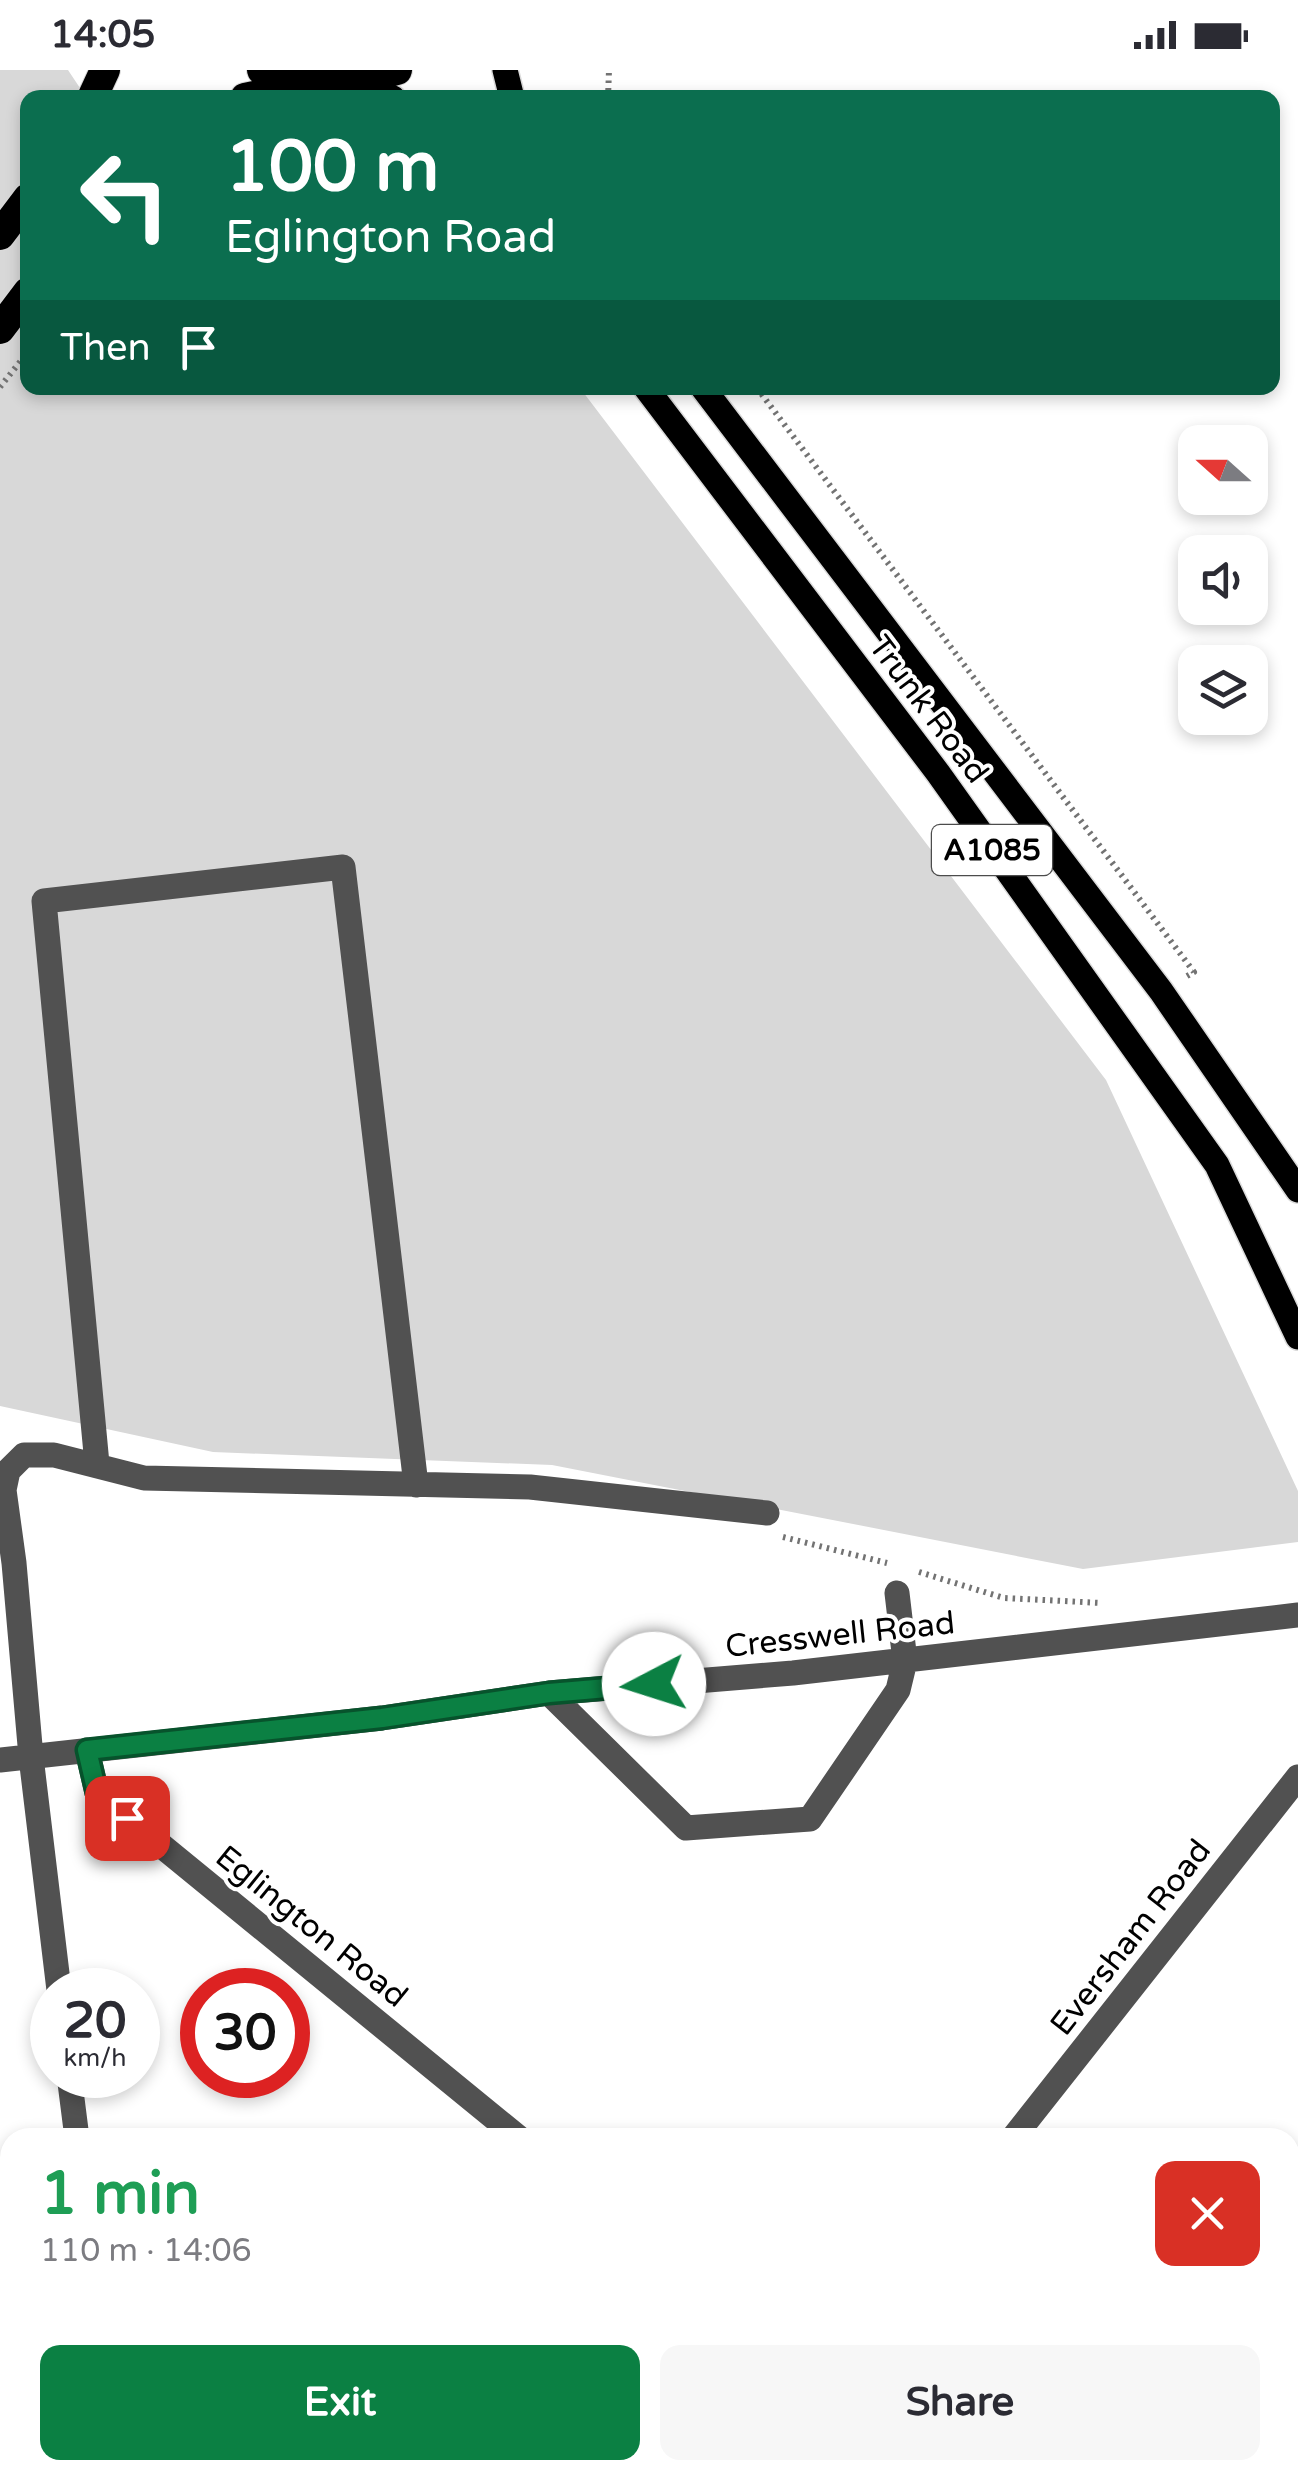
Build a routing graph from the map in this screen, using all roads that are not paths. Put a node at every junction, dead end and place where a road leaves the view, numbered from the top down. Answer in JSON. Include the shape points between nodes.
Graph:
{"nodes":[{"id":1,"x":262,"y":70,"type":"edge"},
{"id":2,"x":398,"y":70,"type":"edge"},
{"id":3,"x":341,"y":80,"type":"junction"},
{"id":4,"x":288,"y":90,"type":"edge"},
{"id":5,"x":370,"y":90,"type":"edge"},
{"id":6,"x":20,"y":209,"type":"edge"},
{"id":7,"x":0,"y":235,"type":"edge"},
{"id":8,"x":20,"y":302,"type":"edge"},
{"id":9,"x":0,"y":328,"type":"edge"},
{"id":10,"x":651,"y":395,"type":"edge"},
{"id":11,"x":708,"y":395,"type":"edge"},
{"id":12,"x":1298,"y":1190,"type":"edge"},
{"id":13,"x":1298,"y":1338,"type":"edge"},
{"id":14,"x":98,"y":1464,"type":"junction"},
{"id":15,"x":416,"y":1485,"type":"junction"},
{"id":16,"x":767,"y":1513,"type":"road end"},
{"id":17,"x":7,"y":1564,"type":"edge"},
{"id":18,"x":897,"y":1593,"type":"dead end"},
{"id":19,"x":1298,"y":1615,"type":"edge"},
{"id":20,"x":905,"y":1661,"type":"junction"},
{"id":21,"x":549,"y":1693,"type":"junction"},
{"id":22,"x":87,"y":1750,"type":"junction"},
{"id":23,"x":31,"y":1757,"type":"junction"},
{"id":24,"x":0,"y":1760,"type":"edge"},
{"id":25,"x":1298,"y":1776,"type":"edge"},
{"id":26,"x":56,"y":1968,"type":"edge"},
{"id":27,"x":72,"y":2098,"type":"edge"},
{"id":28,"x":76,"y":2128,"type":"edge"},
{"id":29,"x":507,"y":2128,"type":"edge"},
{"id":30,"x":1021,"y":2128,"type":"edge"}],
"edges":[{"from":1,"to":3,"type":"highway"},
{"from":2,"to":3,"type":"highway"},
{"from":3,"to":4,"type":"highway"},
{"from":3,"to":5,"type":"main road"},
{"from":6,"to":7,"type":"highway"},
{"from":8,"to":9,"type":"highway"},
{"from":10,"to":13,"type":"main road","name":"Trunk Road","number":"A1085","via":[[938,773],[1217,1166]]},
{"from":11,"to":12,"type":"main road","name":"Trunk Road","number":"A1085","via":[[1161,991]]},
{"from":14,"to":15,"type":"street","via":[[144,1478]]},
{"from":14,"to":15,"type":"street","via":[[44,901],[343,867]]},
{"from":14,"to":17,"type":"street","via":[[24,1455],[8,1470]]},
{"from":15,"to":16,"type":"street","via":[[530,1487]]},
{"from":17,"to":23,"type":"street"},
{"from":18,"to":20,"type":"street"},
{"from":19,"to":20,"type":"street","name":"Cresswell Road"},
{"from":20,"to":21,"type":"street","name":"Cresswell Road"},
{"from":20,"to":21,"type":"street","via":[[898,1690],[810,1819],[686,1828]]},
{"from":21,"to":22,"type":"street","name":"Cresswell Road"},
{"from":22,"to":23,"type":"street","name":"Cresswell Road"},
{"from":22,"to":29,"type":"street","name":"Eglington Road","via":[[97,1793]]},
{"from":23,"to":24,"type":"street","name":"Cresswell Road"},
{"from":23,"to":26,"type":"street"},
{"from":25,"to":30,"type":"street","name":"Eversham Road"},
{"from":27,"to":28,"type":"street"}]}
